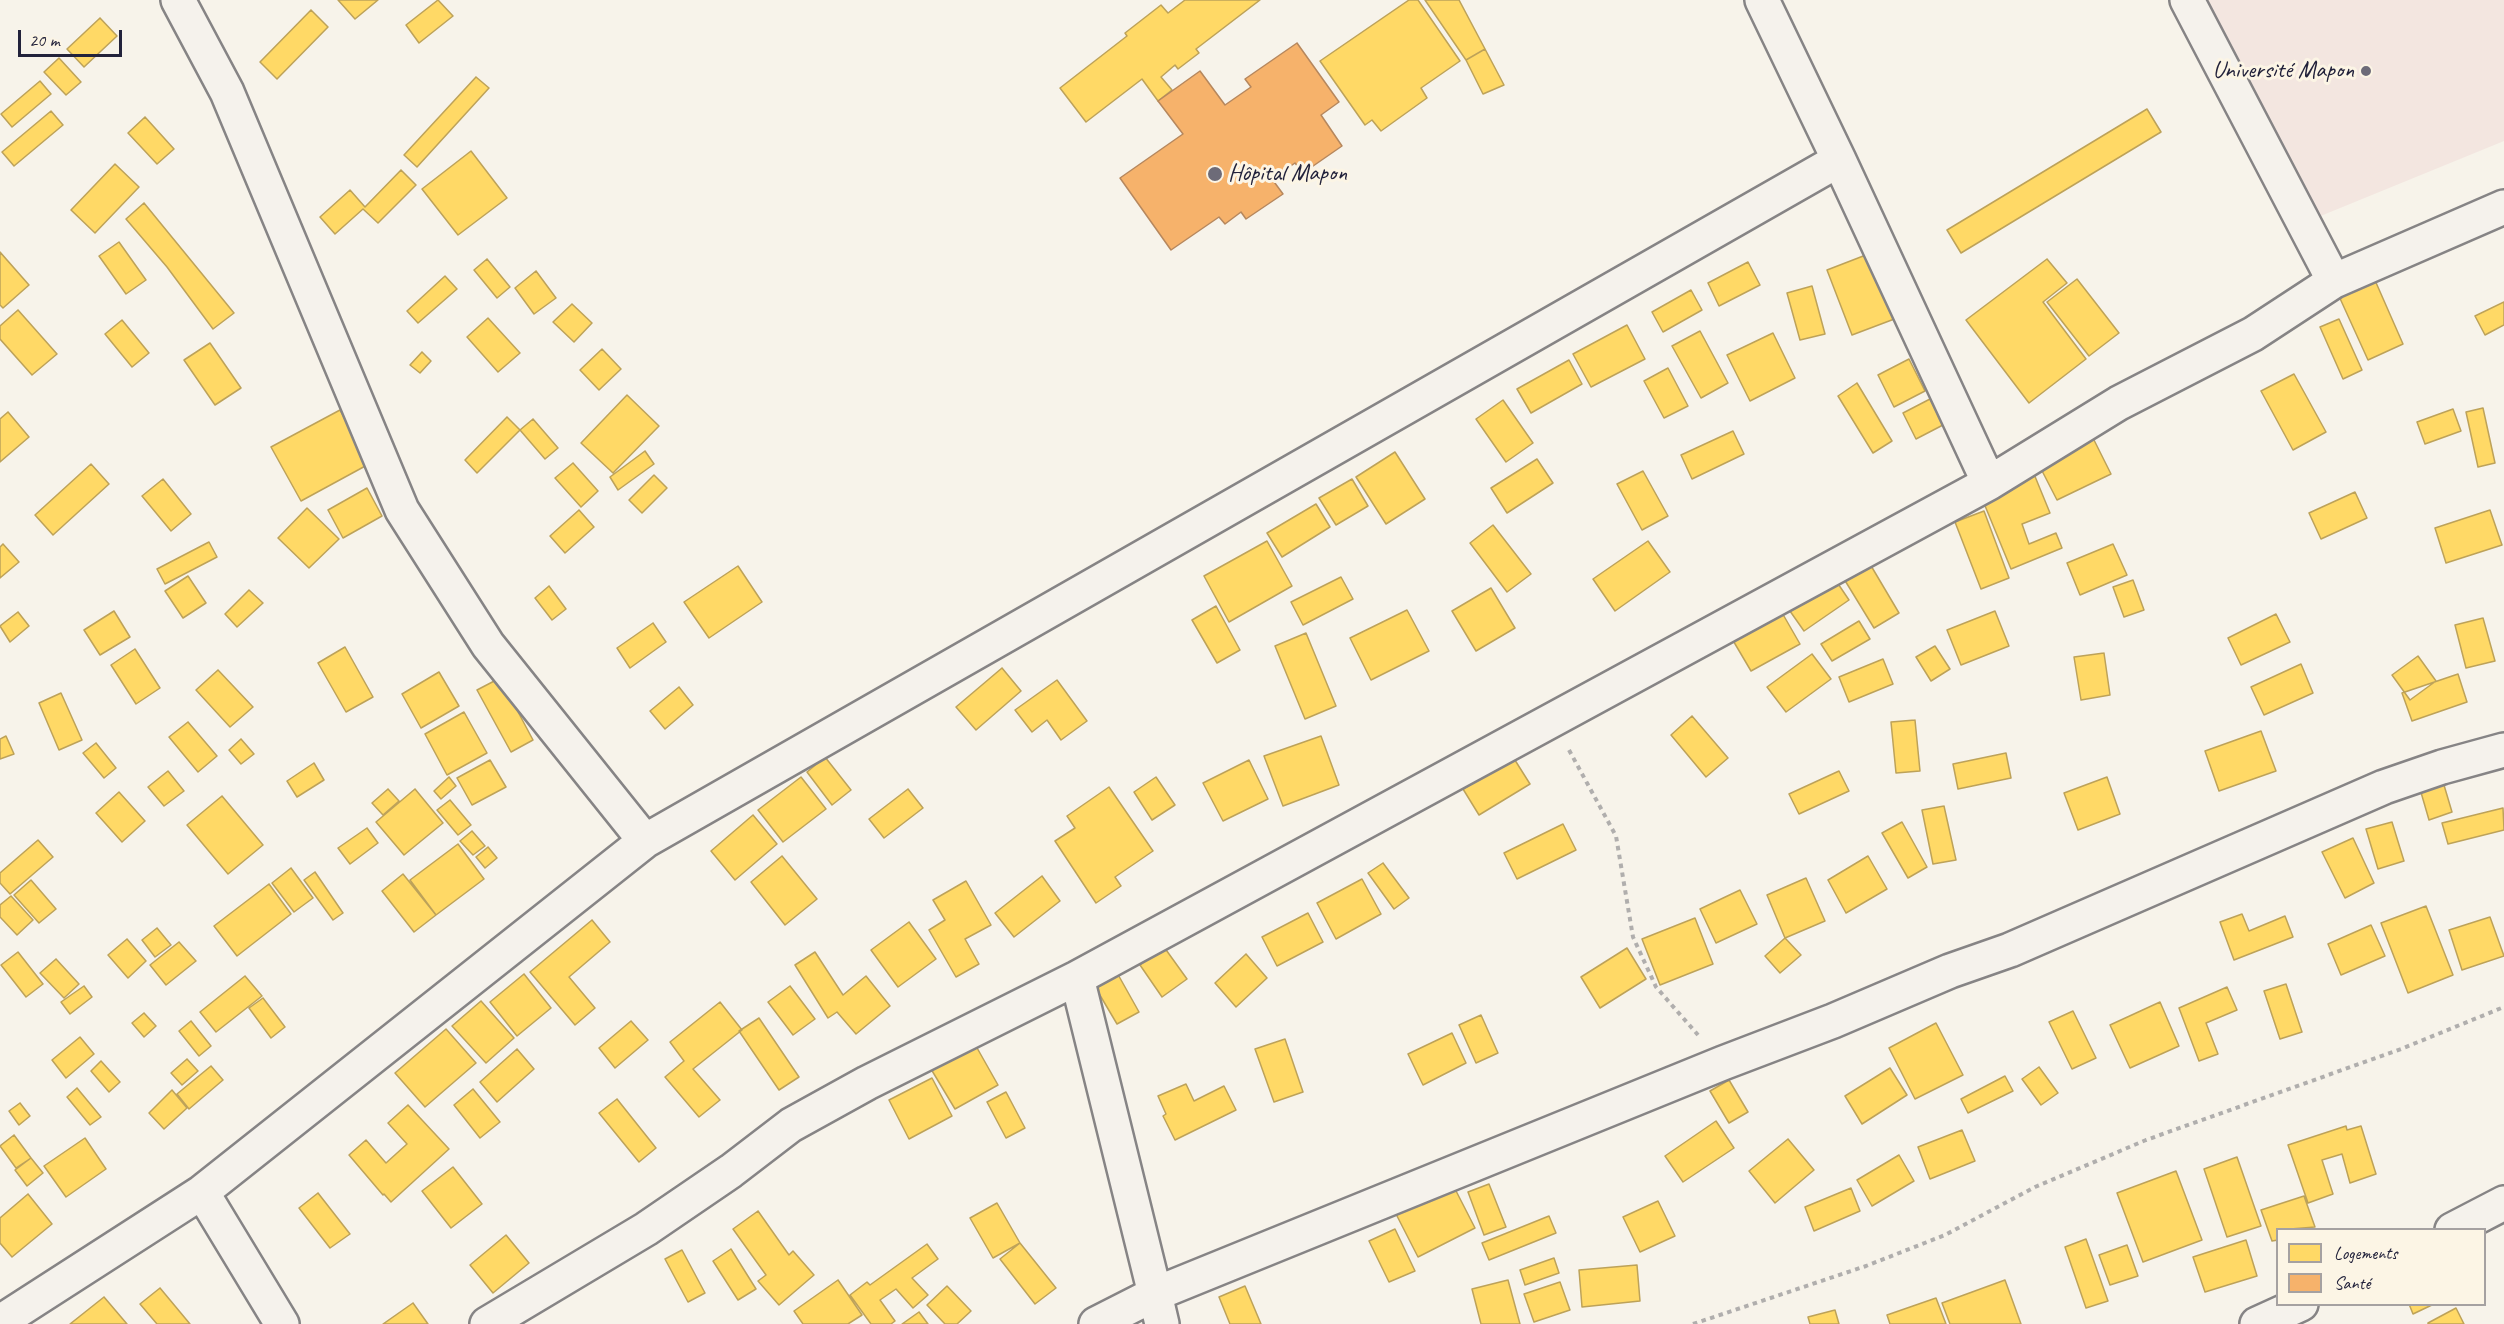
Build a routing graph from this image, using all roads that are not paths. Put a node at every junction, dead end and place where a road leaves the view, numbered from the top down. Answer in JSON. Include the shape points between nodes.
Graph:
{"nodes":[{"id":1,"x":178,"y":0,"type":"edge"},
{"id":2,"x":1762,"y":0,"type":"edge"},
{"id":3,"x":2187,"y":0,"type":"edge"},
{"id":4,"x":1839,"y":160,"type":"junction"},
{"id":5,"x":2504,"y":207,"type":"edge"},
{"id":6,"x":2334,"y":281,"type":"junction"},
{"id":7,"x":1989,"y":483,"type":"junction"},
{"id":8,"x":2504,"y":750,"type":"edge"},
{"id":9,"x":645,"y":841,"type":"junction"},
{"id":10,"x":1077,"y":978,"type":"junction"},
{"id":11,"x":202,"y":1192,"type":"junction"},
{"id":12,"x":2504,"y":1203,"type":"edge"},
{"id":13,"x":2456,"y":1228,"type":"edge"},
{"id":14,"x":2299,"y":1306,"type":"edge"},
{"id":15,"x":1158,"y":1309,"type":"edge"},
{"id":16,"x":0,"y":1322,"type":"edge"},
{"id":17,"x":282,"y":1324,"type":"edge"},
{"id":18,"x":487,"y":1324,"type":"edge"},
{"id":19,"x":1096,"y":1324,"type":"edge"},
{"id":20,"x":2257,"y":1324,"type":"edge"}],
"edges":[{"from":1,"to":9,"type":"street","via":[[227,92],[402,510],[488,645]]},
{"from":2,"to":4,"type":"street"},
{"from":3,"to":6,"type":"street"},
{"from":4,"to":7,"type":"street"},
{"from":4,"to":9,"type":"street"},
{"from":5,"to":6,"type":"street"},
{"from":6,"to":7,"type":"street","via":[[2253,334],[2119,403]]},
{"from":7,"to":10,"type":"street"},
{"from":8,"to":15,"type":"street","via":[[2384,787],[2010,950],[1723,1063]]},
{"from":9,"to":11,"type":"street"},
{"from":10,"to":15,"type":"street"},
{"from":10,"to":18,"type":"street","via":[[791,1125],[646,1229]]},
{"from":11,"to":16,"type":"street"},
{"from":11,"to":17,"type":"street"},
{"from":12,"to":13,"type":"street"},
{"from":14,"to":20,"type":"street"},
{"from":15,"to":19,"type":"street"}]}
